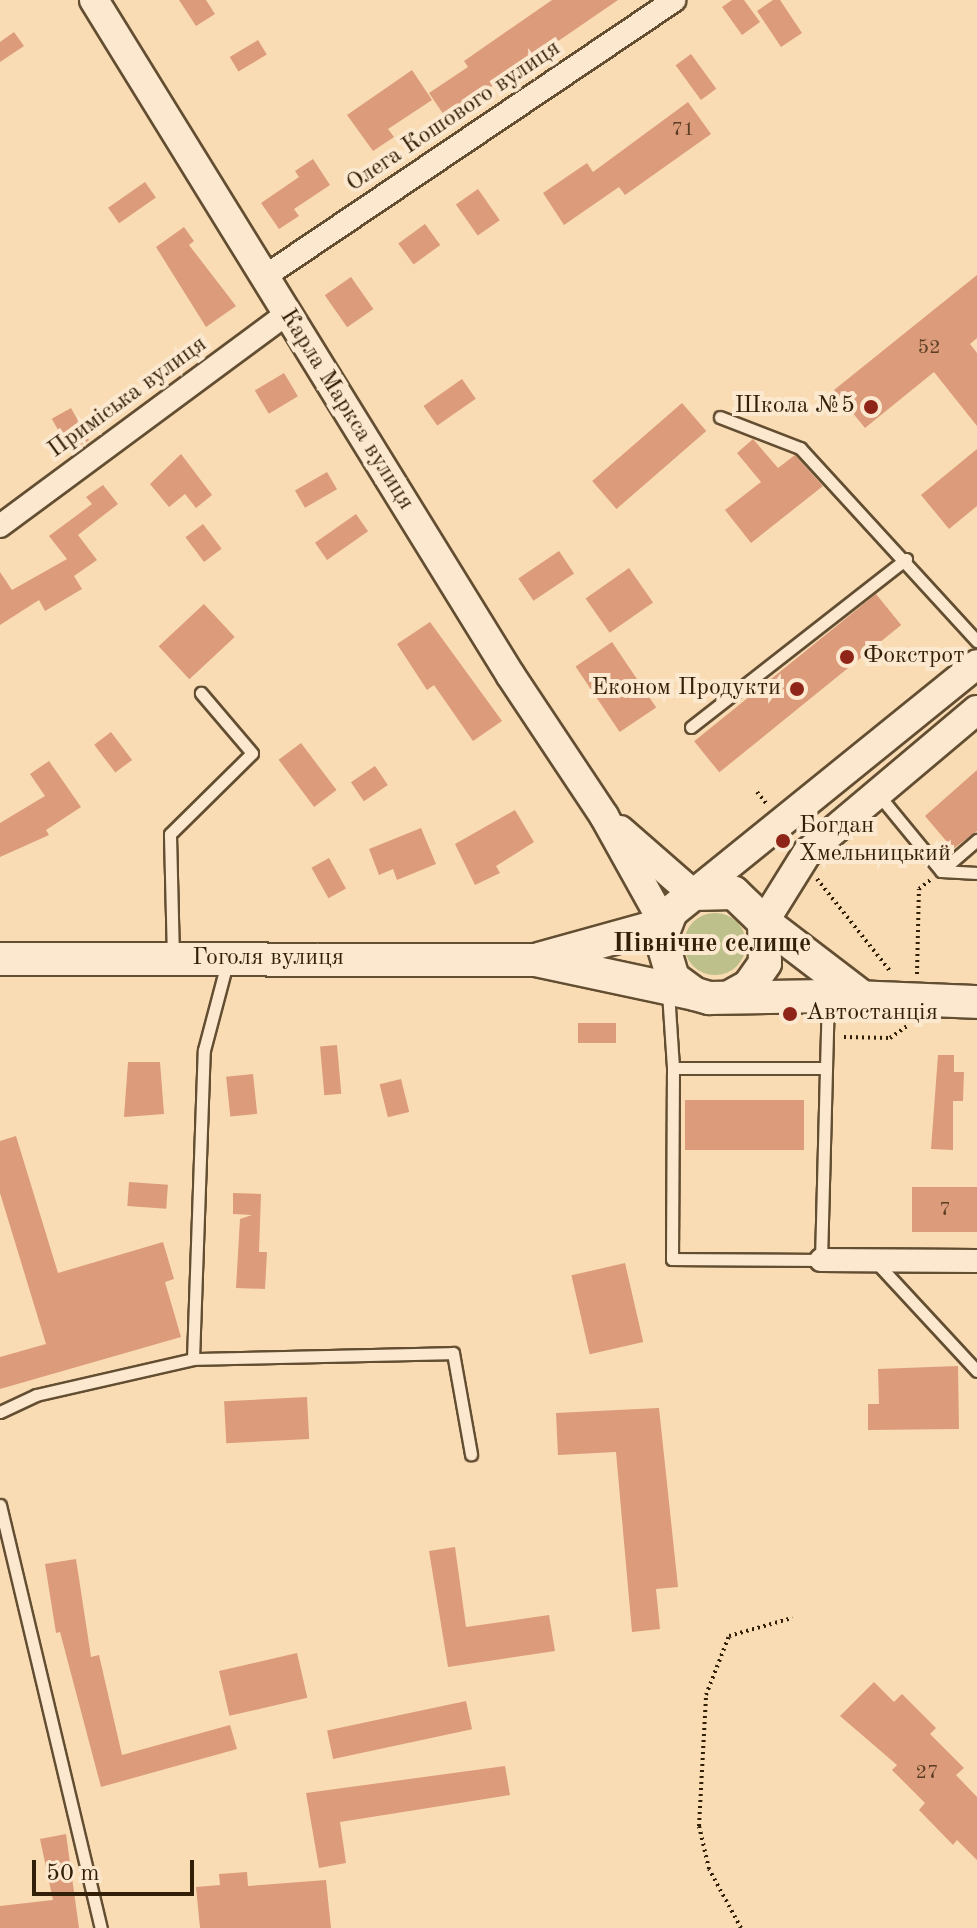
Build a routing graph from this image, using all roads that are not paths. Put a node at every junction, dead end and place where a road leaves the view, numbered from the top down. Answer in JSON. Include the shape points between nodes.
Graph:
{"nodes":[{"id":1,"x":94,"y":0,"type":"edge"},
{"id":2,"x":674,"y":0,"type":"edge"},
{"id":3,"x":264,"y":277,"type":"junction"},
{"id":4,"x":287,"y":314,"type":"junction"},
{"id":5,"x":720,"y":417,"type":"dead end"},
{"id":6,"x":0,"y":526,"type":"edge"},
{"id":7,"x":906,"y":559,"type":"junction"},
{"id":8,"x":977,"y":641,"type":"edge"},
{"id":9,"x":977,"y":664,"type":"edge"},
{"id":10,"x":201,"y":693,"type":"dead end"},
{"id":11,"x":977,"y":710,"type":"edge"},
{"id":12,"x":691,"y":727,"type":"dead end"},
{"id":13,"x":877,"y":793,"type":"junction"},
{"id":14,"x":604,"y":816,"type":"junction"},
{"id":15,"x":977,"y":840,"type":"edge"},
{"id":16,"x":941,"y":871,"type":"junction"},
{"id":17,"x":977,"y":873,"type":"edge"},
{"id":18,"x":693,"y":894,"type":"junction"},
{"id":19,"x":764,"y":922,"type":"junction"},
{"id":20,"x":664,"y":924,"type":"junction"},
{"id":21,"x":0,"y":959,"type":"edge"},
{"id":22,"x":173,"y":959,"type":"junction"},
{"id":23,"x":228,"y":959,"type":"junction"},
{"id":24,"x":536,"y":960,"type":"junction"},
{"id":25,"x":682,"y":993,"type":"junction"},
{"id":26,"x":733,"y":995,"type":"junction"},
{"id":27,"x":828,"y":996,"type":"junction"},
{"id":28,"x":866,"y":1000,"type":"junction"},
{"id":29,"x":977,"y":1002,"type":"edge"},
{"id":30,"x":673,"y":1068,"type":"junction"},
{"id":31,"x":826,"y":1068,"type":"junction"},
{"id":32,"x":821,"y":1260,"type":"junction"},
{"id":33,"x":875,"y":1260,"type":"junction"},
{"id":34,"x":977,"y":1261,"type":"edge"},
{"id":35,"x":193,"y":1359,"type":"junction"},
{"id":36,"x":977,"y":1371,"type":"edge"},
{"id":37,"x":0,"y":1412,"type":"edge"},
{"id":38,"x":471,"y":1454,"type":"dead end"},
{"id":39,"x":0,"y":1505,"type":"edge"},
{"id":40,"x":101,"y":1928,"type":"edge"}],
"edges":[{"from":1,"to":3,"type":"street","name":"Карла Маркса вулиця"},
{"from":2,"to":3,"type":"street","name":"Олега Кошового вулиця"},
{"from":3,"to":4,"type":"street","name":"Карла Маркса вулиця"},
{"from":4,"to":6,"type":"street","name":"Приміська вулиця"},
{"from":4,"to":14,"type":"street","name":"Карла Маркса вулиця"},
{"from":5,"to":7,"type":"lane","via":[[800,448]]},
{"from":7,"to":8,"type":"lane"},
{"from":7,"to":12,"type":"lane"},
{"from":9,"to":18,"type":"street"},
{"from":10,"to":22,"type":"lane","via":[[252,753],[170,834]]},
{"from":11,"to":13,"type":"street"},
{"from":13,"to":16,"type":"lane"},
{"from":13,"to":19,"type":"street","via":[[807,853]]},
{"from":14,"to":18,"type":"street","name":"Карла Маркса вулиця"},
{"from":14,"to":20,"type":"street","name":"Карла Маркса вулиця"},
{"from":15,"to":16,"type":"lane"},
{"from":16,"to":17,"type":"lane"},
{"from":18,"to":19,"type":"main road","via":[[734,893]]},
{"from":18,"to":20,"type":"main road"},
{"from":19,"to":26,"type":"main road","via":[[769,936],[765,963],[749,986]]},
{"from":19,"to":28,"type":"main road"},
{"from":20,"to":24,"type":"main road","name":"Гоголя вулиця"},
{"from":20,"to":25,"type":"main road","via":[[665,966]]},
{"from":21,"to":22,"type":"main road","name":"Гоголя вулиця"},
{"from":22,"to":23,"type":"main road","name":"Гоголя вулиця"},
{"from":23,"to":24,"type":"main road","name":"Гоголя вулиця"},
{"from":23,"to":35,"type":"lane","via":[[204,1050]]},
{"from":24,"to":25,"type":"main road","name":"Гоголя вулиця"},
{"from":25,"to":26,"type":"main road","name":"Гоголя вулиця"},
{"from":25,"to":30,"type":"lane"},
{"from":26,"to":27,"type":"main road","name":"Гоголя вулиця"},
{"from":27,"to":28,"type":"main road","name":"Гоголя вулиця"},
{"from":27,"to":31,"type":"lane"},
{"from":28,"to":29,"type":"main road","name":"Гоголя вулиця"},
{"from":30,"to":31,"type":"lane"},
{"from":30,"to":32,"type":"lane","via":[[672,1259]]},
{"from":31,"to":32,"type":"lane"},
{"from":32,"to":33,"type":"street"},
{"from":33,"to":34,"type":"street"},
{"from":33,"to":36,"type":"lane"},
{"from":35,"to":37,"type":"lane","via":[[36,1395]]},
{"from":35,"to":38,"type":"lane","via":[[453,1353]]},
{"from":39,"to":40,"type":"lane"}]}
